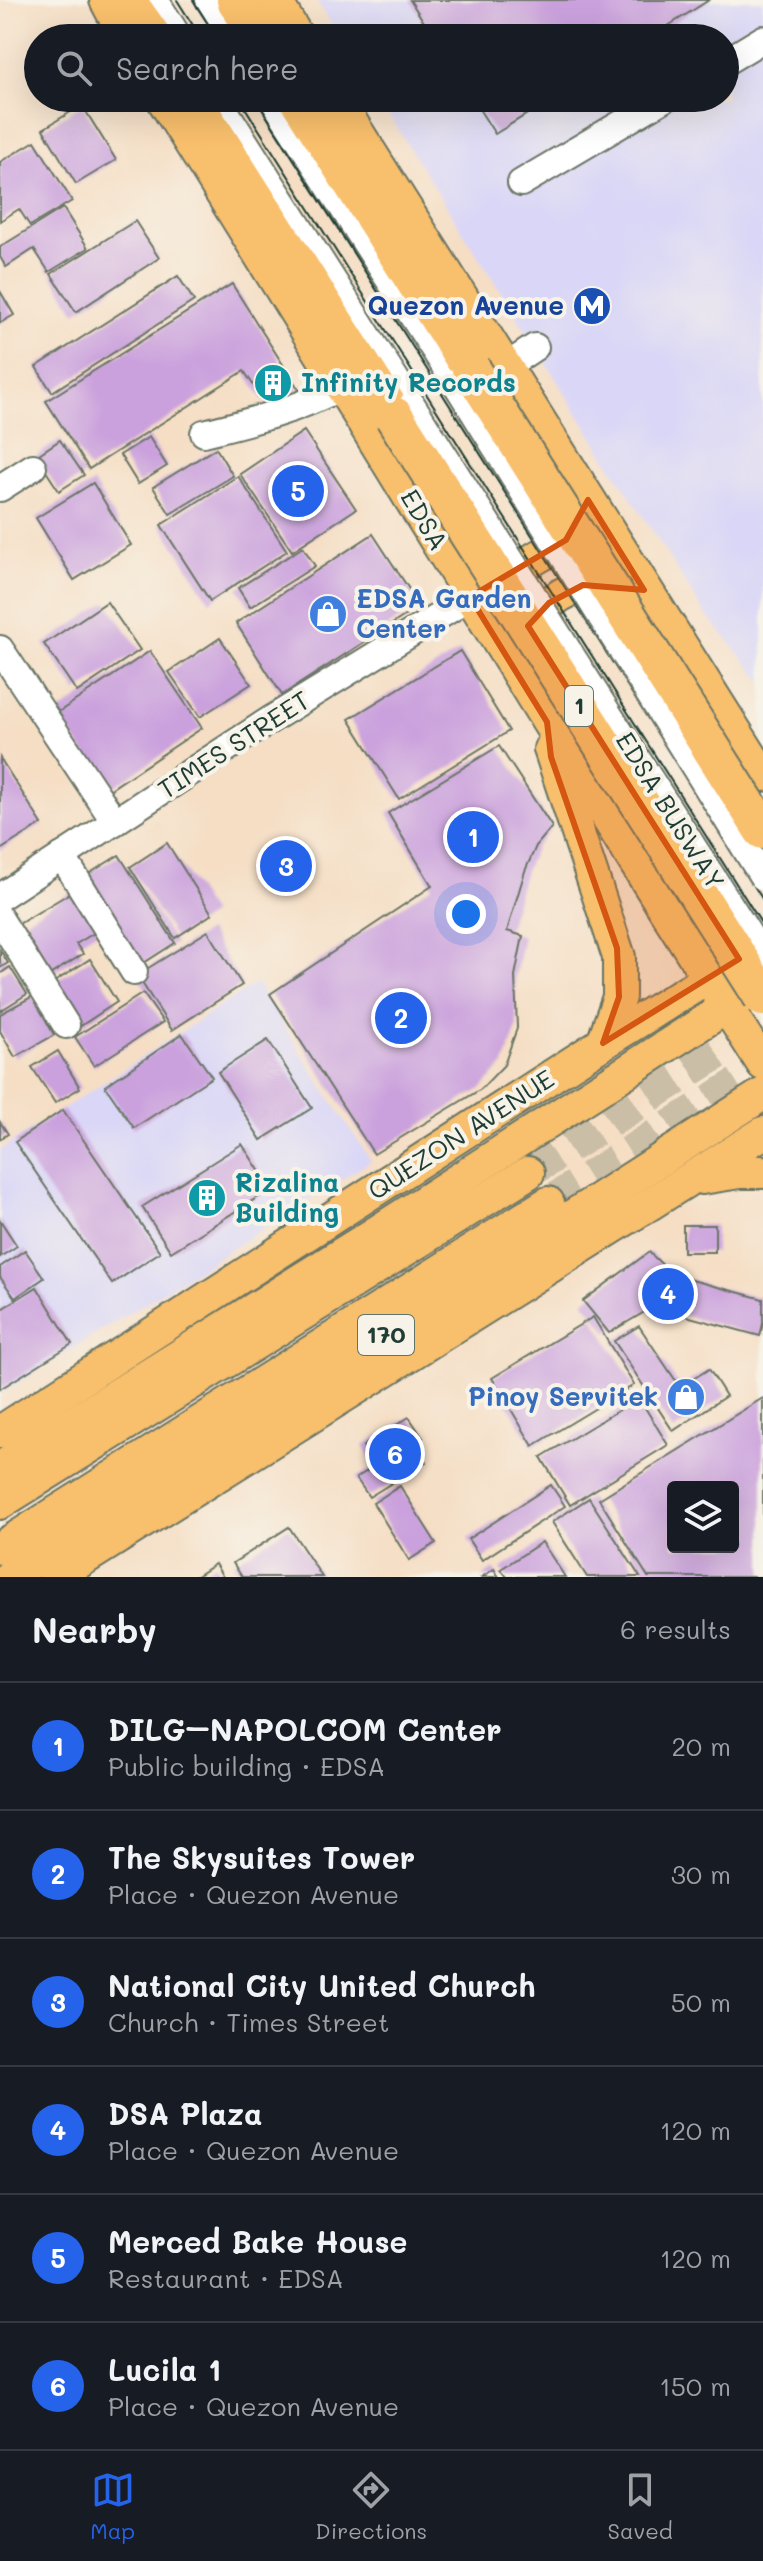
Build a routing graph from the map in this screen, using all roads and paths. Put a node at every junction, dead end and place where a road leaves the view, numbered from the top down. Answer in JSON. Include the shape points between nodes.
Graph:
{"nodes":[{"id":1,"x":106,"y":0,"type":"edge"},
{"id":2,"x":126,"y":0,"type":"edge"},
{"id":3,"x":155,"y":0,"type":"edge"},
{"id":4,"x":209,"y":0,"type":"edge"},
{"id":5,"x":236,"y":0,"type":"edge"},
{"id":6,"x":275,"y":0,"type":"edge"},
{"id":7,"x":119,"y":24,"type":"edge"},
{"id":8,"x":143,"y":24,"type":"edge"},
{"id":9,"x":170,"y":24,"type":"edge"},
{"id":10,"x":225,"y":24,"type":"edge"},
{"id":11,"x":251,"y":24,"type":"edge"},
{"id":12,"x":290,"y":24,"type":"edge"},
{"id":13,"x":763,"y":39,"type":"edge"},
{"id":14,"x":739,"y":54,"type":"edge"},
{"id":15,"x":171,"y":112,"type":"edge"},
{"id":16,"x":201,"y":112,"type":"edge"},
{"id":17,"x":225,"y":112,"type":"edge"},
{"id":18,"x":282,"y":112,"type":"edge"},
{"id":19,"x":307,"y":112,"type":"edge"},
{"id":20,"x":343,"y":112,"type":"edge"},
{"id":21,"x":641,"y":112,"type":"edge"},
{"id":22,"x":521,"y":183,"type":"dead end"},
{"id":23,"x":535,"y":347,"type":"dead end"},
{"id":24,"x":477,"y":373,"type":"junction"},
{"id":25,"x":342,"y":386,"type":"junction"},
{"id":26,"x":403,"y":410,"type":"junction"},
{"id":27,"x":204,"y":433,"type":"dead end"},
{"id":28,"x":33,"y":467,"type":"dead end"},
{"id":29,"x":0,"y":488,"type":"edge"},
{"id":30,"x":588,"y":500,"type":"junction"},
{"id":31,"x":644,"y":590,"type":"junction"},
{"id":32,"x":470,"y":597,"type":"junction"},
{"id":33,"x":0,"y":649,"type":"edge"},
{"id":34,"x":513,"y":669,"type":"junction"},
{"id":35,"x":721,"y":710,"type":"junction"},
{"id":36,"x":547,"y":722,"type":"junction"},
{"id":37,"x":763,"y":742,"type":"edge"},
{"id":38,"x":763,"y":775,"type":"edge"},
{"id":39,"x":115,"y":822,"type":"junction"},
{"id":40,"x":763,"y":830,"type":"edge"},
{"id":41,"x":62,"y":856,"type":"junction"},
{"id":42,"x":763,"y":877,"type":"edge"},
{"id":43,"x":0,"y":897,"type":"edge"},
{"id":44,"x":0,"y":919,"type":"edge"},
{"id":45,"x":763,"y":944,"type":"edge"},
{"id":46,"x":763,"y":957,"type":"edge"},
{"id":47,"x":134,"y":972,"type":"dead end"},
{"id":48,"x":717,"y":972,"type":"junction"},
{"id":49,"x":754,"y":999,"type":"edge"},
{"id":50,"x":66,"y":1025,"type":"dead end"},
{"id":51,"x":603,"y":1043,"type":"junction"},
{"id":52,"x":763,"y":1064,"type":"edge"},
{"id":53,"x":763,"y":1094,"type":"edge"},
{"id":54,"x":763,"y":1133,"type":"edge"},
{"id":55,"x":763,"y":1172,"type":"edge"},
{"id":56,"x":528,"y":1173,"type":"tunnel mouth"},
{"id":57,"x":676,"y":1186,"type":"junction"},
{"id":58,"x":548,"y":1203,"type":"tunnel mouth"},
{"id":59,"x":0,"y":1432,"type":"edge"},
{"id":60,"x":0,"y":1468,"type":"edge"},
{"id":61,"x":0,"y":1503,"type":"edge"},
{"id":62,"x":0,"y":1548,"type":"edge"},
{"id":63,"x":9,"y":1577,"type":"edge"},
{"id":64,"x":55,"y":1577,"type":"edge"}],
"edges":[{"from":1,"to":7,"type":"main road"},
{"from":2,"to":8,"type":"highway"},
{"from":3,"to":9,"type":"street"},
{"from":4,"to":10,"type":"street"},
{"from":5,"to":11,"type":"highway"},
{"from":6,"to":12,"type":"main road"},
{"from":13,"to":14,"type":"street"},
{"from":15,"to":25,"type":"main road","name":"EDSA","number":"1"},
{"from":16,"to":26,"type":"highway","name":"EDSA","number":"1"},
{"from":17,"to":26,"type":"street","name":"EDSA BUSWAY"},
{"from":18,"to":24,"type":"street","name":"EDSA BUSWAY"},
{"from":19,"to":24,"type":"highway"},
{"from":20,"to":24,"type":"main road"},
{"from":21,"to":22,"type":"street"},
{"from":23,"to":24,"type":"street"},
{"from":24,"to":30,"type":"main road"},
{"from":24,"to":40,"type":"highway","bridge":true},
{"from":24,"to":42,"type":"street","name":"EDSA BUSWAY","bridge":true},
{"from":25,"to":27,"type":"street","via":[[278,415]]},
{"from":25,"to":32,"type":"main road","name":"EDSA","number":"1"},
{"from":26,"to":46,"type":"street","name":"EDSA BUSWAY","bridge":true},
{"from":26,"to":49,"type":"highway","name":"EDSA","number":"1","bridge":true},
{"from":28,"to":29,"type":"street"},
{"from":30,"to":31,"type":"main road"},
{"from":30,"to":32,"type":"main road","via":[[566,540]]},
{"from":31,"to":34,"type":"main road","via":[[602,582],[565,592],[524,632]]},
{"from":31,"to":35,"type":"main road"},
{"from":32,"to":34,"type":"main road","name":"EDSA","number":"1"},
{"from":32,"to":39,"type":"street","name":"TIMES STREET"},
{"from":33,"to":39,"type":"street"},
{"from":34,"to":36,"type":"main road","name":"EDSA","number":"1"},
{"from":35,"to":37,"type":"main road"},
{"from":35,"to":38,"type":"main road"},
{"from":36,"to":48,"type":"main road","name":"EDSA","number":"1"},
{"from":36,"to":51,"type":"main road","via":[[551,757],[619,957],[619,997]]},
{"from":39,"to":41,"type":"street","name":"TIMES STREET"},
{"from":41,"to":43,"type":"street","name":"TIMES STREET"},
{"from":41,"to":47,"type":"street"},
{"from":44,"to":50,"type":"street"},
{"from":45,"to":48,"type":"main road","name":"QUEZON AVENUE"},
{"from":48,"to":49,"type":"main road","name":"EDSA","number":"1"},
{"from":48,"to":51,"type":"main road","name":"QUEZON AVENUE"},
{"from":49,"to":52,"type":"main road","name":"EDSA","number":"1"},
{"from":49,"to":60,"type":"main road","name":"QUEZON AVENUE"},
{"from":51,"to":59,"type":"main road","name":"QUEZON AVENUE"},
{"from":53,"to":63,"type":"main road","number":"170"},
{"from":54,"to":57,"type":"main road","number":"170"},
{"from":55,"to":57,"type":"main road","via":[[714,1174]]},
{"from":56,"to":61,"type":"main road","number":"170"},
{"from":57,"to":64,"type":"main road","number":"170"},
{"from":58,"to":62,"type":"main road","number":"170"}]}
